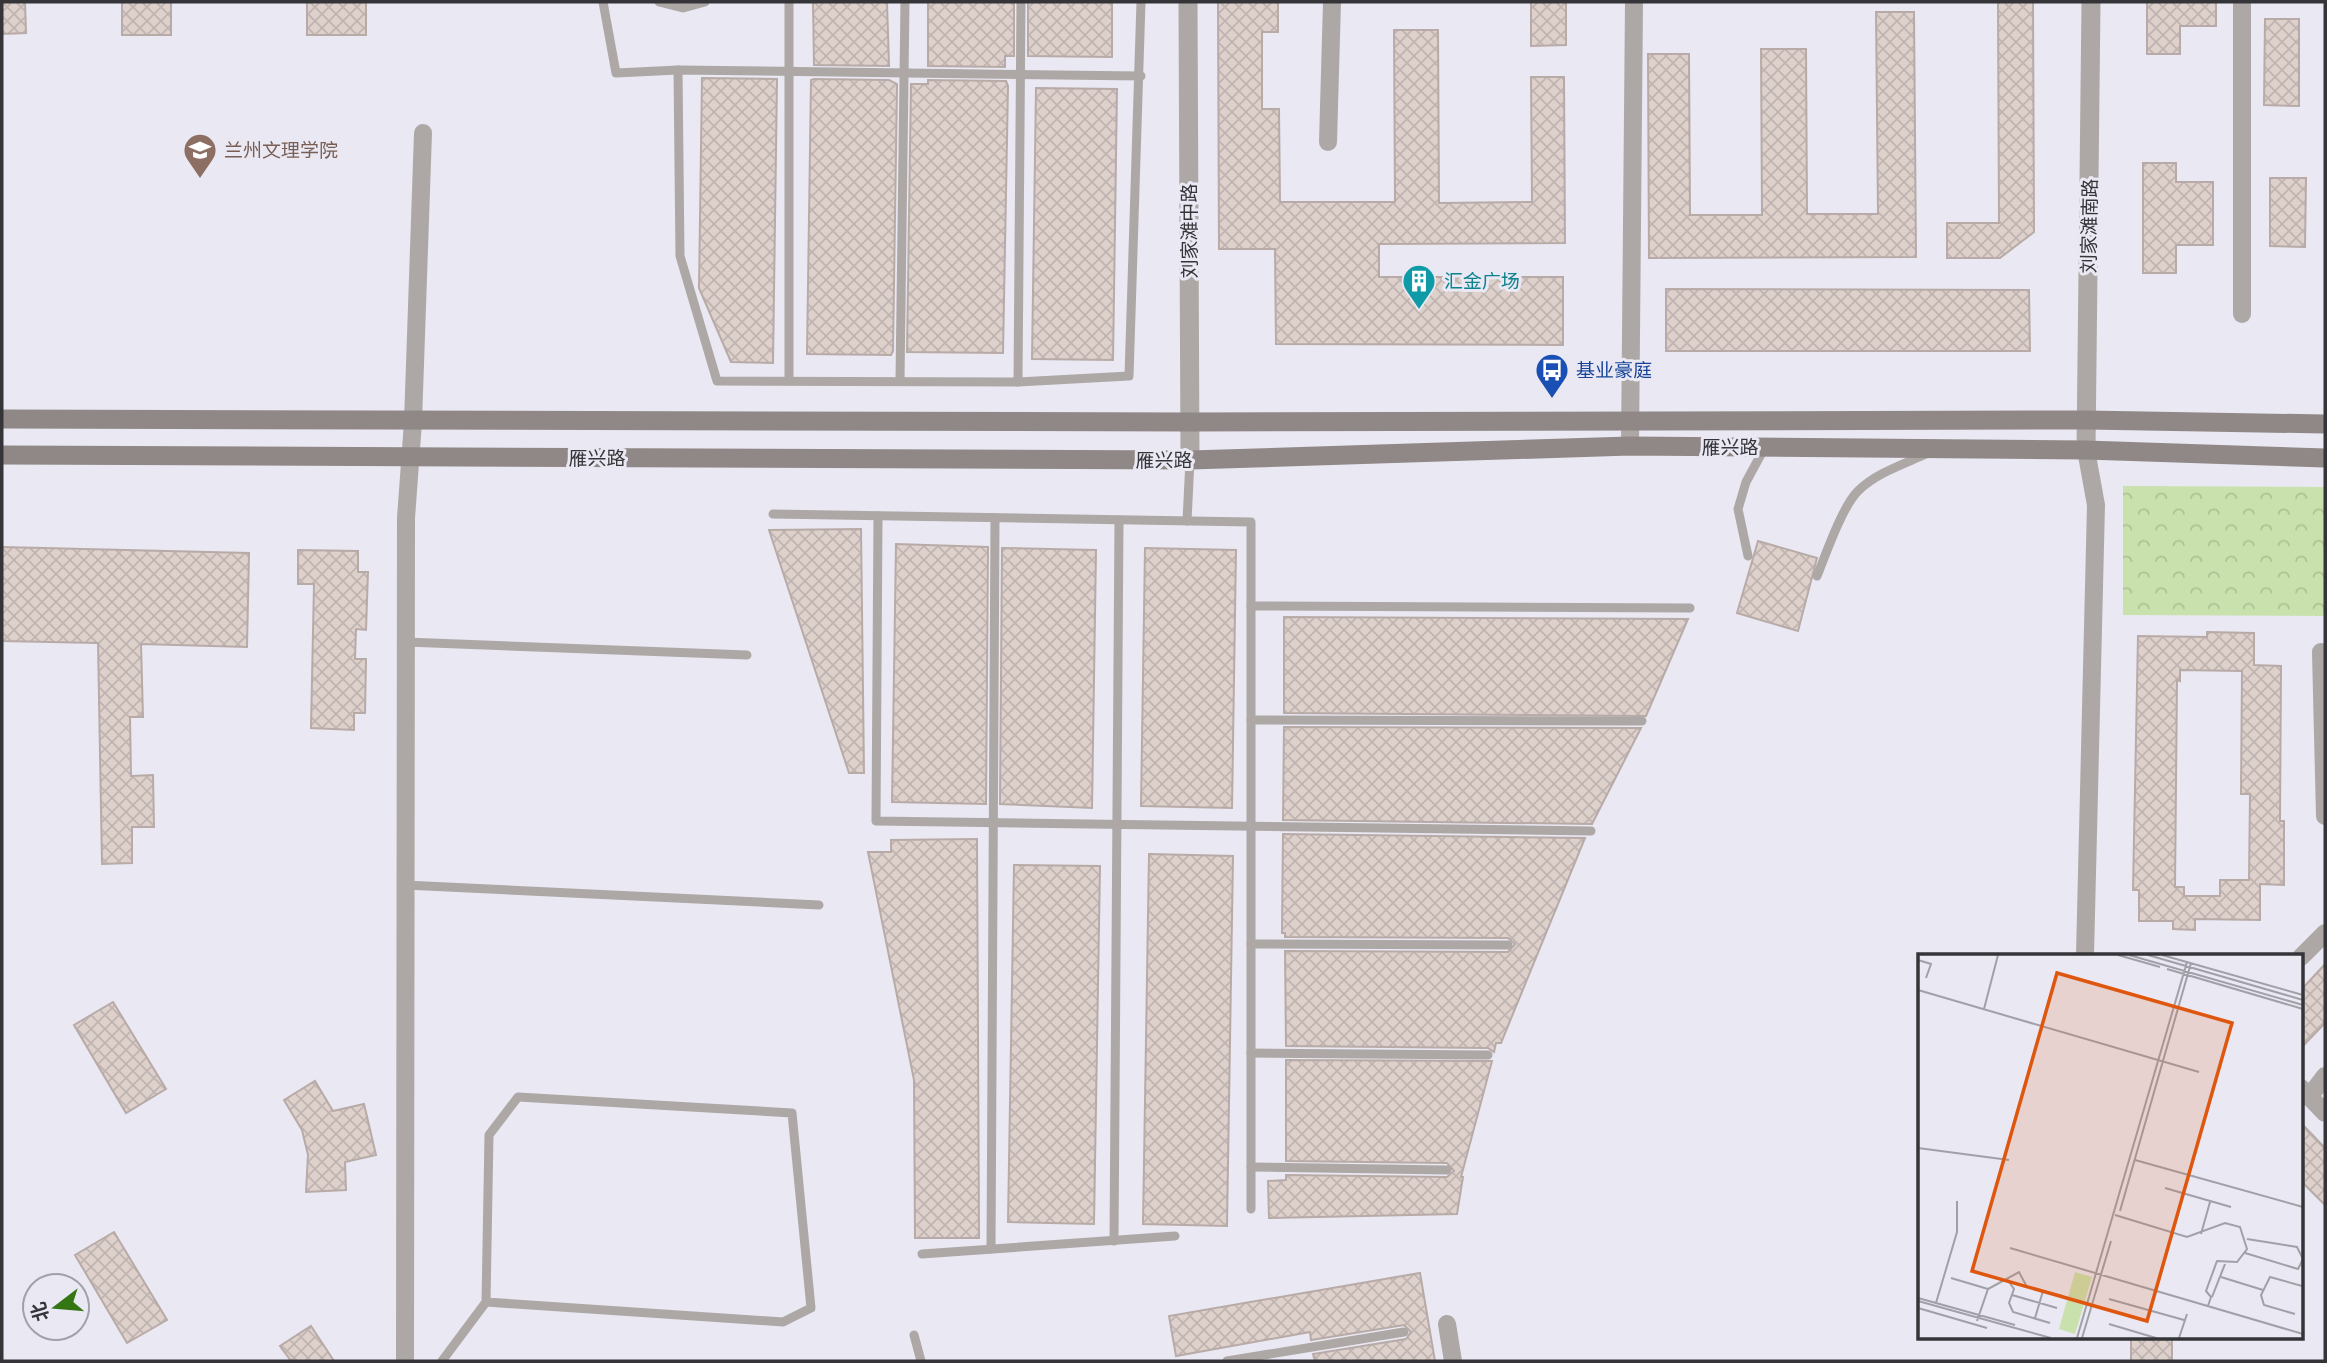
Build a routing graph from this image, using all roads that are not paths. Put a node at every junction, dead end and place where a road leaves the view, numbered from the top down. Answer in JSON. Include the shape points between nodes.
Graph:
{"nodes":[{"id":1,"x":603,"y":2,"type":"edge"},
{"id":2,"x":659,"y":2,"type":"edge"},
{"id":3,"x":705,"y":2,"type":"edge"},
{"id":4,"x":789,"y":2,"type":"edge"},
{"id":5,"x":905,"y":2,"type":"edge"},
{"id":6,"x":1021,"y":2,"type":"edge"},
{"id":7,"x":1141,"y":2,"type":"edge"},
{"id":8,"x":1188,"y":2,"type":"edge"},
{"id":9,"x":1332,"y":2,"type":"edge"},
{"id":10,"x":1633,"y":2,"type":"edge"},
{"id":11,"x":2091,"y":2,"type":"edge"},
{"id":12,"x":2242,"y":2,"type":"edge"},
{"id":13,"x":678,"y":70,"type":"junction"},
{"id":14,"x":788,"y":74,"type":"junction"},
{"id":15,"x":906,"y":75,"type":"junction"},
{"id":16,"x":1020,"y":75,"type":"junction"},
{"id":17,"x":1141,"y":76,"type":"junction"},
{"id":18,"x":423,"y":133,"type":"dead end"},
{"id":19,"x":1328,"y":142,"type":"dead end"},
{"id":20,"x":2242,"y":314,"type":"dead end"},
{"id":21,"x":789,"y":379,"type":"junction"},
{"id":22,"x":900,"y":380,"type":"junction"},
{"id":23,"x":1018,"y":382,"type":"junction"},
{"id":24,"x":2,"y":419,"type":"edge"},
{"id":25,"x":2087,"y":420,"type":"junction"},
{"id":26,"x":1630,"y":421,"type":"junction"},
{"id":27,"x":413,"y":422,"type":"junction"},
{"id":28,"x":1190,"y":422,"type":"junction"},
{"id":29,"x":2325,"y":424,"type":"edge"},
{"id":30,"x":1630,"y":446,"type":"junction"},
{"id":31,"x":1765,"y":447,"type":"junction"},
{"id":32,"x":1937,"y":449,"type":"junction"},
{"id":33,"x":2086,"y":450,"type":"junction"},
{"id":34,"x":2,"y":455,"type":"edge"},
{"id":35,"x":411,"y":458,"type":"junction"},
{"id":36,"x":2325,"y":458,"type":"edge"},
{"id":37,"x":1190,"y":460,"type":"junction"},
{"id":38,"x":773,"y":514,"type":"dead end"},
{"id":39,"x":878,"y":516,"type":"junction"},
{"id":40,"x":995,"y":518,"type":"junction"},
{"id":41,"x":1119,"y":520,"type":"junction"},
{"id":42,"x":1187,"y":521,"type":"junction"},
{"id":43,"x":1748,"y":556,"type":"dead end"},
{"id":44,"x":1817,"y":576,"type":"dead end"},
{"id":45,"x":1251,"y":606,"type":"junction"},
{"id":46,"x":1690,"y":608,"type":"dead end"},
{"id":47,"x":406,"y":642,"type":"junction"},
{"id":48,"x":2321,"y":652,"type":"dead end"},
{"id":49,"x":747,"y":655,"type":"dead end"},
{"id":50,"x":1251,"y":720,"type":"junction"},
{"id":51,"x":1642,"y":721,"type":"dead end"},
{"id":52,"x":2325,"y":808,"type":"edge"},
{"id":53,"x":2325,"y":816,"type":"edge"},
{"id":54,"x":993,"y":823,"type":"junction"},
{"id":55,"x":1117,"y":824,"type":"junction"},
{"id":56,"x":1251,"y":825,"type":"junction"},
{"id":57,"x":1591,"y":831,"type":"dead end"},
{"id":58,"x":404,"y":885,"type":"junction"},
{"id":59,"x":819,"y":905,"type":"dead end"},
{"id":60,"x":2325,"y":933,"type":"edge"},
{"id":61,"x":1251,"y":944,"type":"junction"},
{"id":62,"x":1508,"y":945,"type":"dead end"},
{"id":63,"x":2085,"y":954,"type":"edge"},
{"id":64,"x":2302,"y":956,"type":"edge"},
{"id":65,"x":1251,"y":1052,"type":"junction"},
{"id":66,"x":1488,"y":1055,"type":"dead end"},
{"id":67,"x":2325,"y":1076,"type":"edge"},
{"id":68,"x":2305,"y":1092,"type":"edge"},
{"id":69,"x":2325,"y":1112,"type":"edge"},
{"id":70,"x":1251,"y":1167,"type":"junction"},
{"id":71,"x":1447,"y":1170,"type":"dead end"},
{"id":72,"x":1251,"y":1209,"type":"dead end"},
{"id":73,"x":1175,"y":1236,"type":"dead end"},
{"id":74,"x":1114,"y":1241,"type":"junction"},
{"id":75,"x":990,"y":1249,"type":"junction"},
{"id":76,"x":922,"y":1254,"type":"dead end"},
{"id":77,"x":486,"y":1301,"type":"junction"},
{"id":78,"x":1447,"y":1324,"type":"dead end"},
{"id":79,"x":1404,"y":1332,"type":"dead end"},
{"id":80,"x":914,"y":1335,"type":"dead end"},
{"id":81,"x":1301,"y":1349,"type":"junction"},
{"id":82,"x":405,"y":1361,"type":"edge"},
{"id":83,"x":442,"y":1361,"type":"edge"},
{"id":84,"x":920,"y":1361,"type":"edge"},
{"id":85,"x":1227,"y":1361,"type":"edge"},
{"id":86,"x":1303,"y":1361,"type":"edge"},
{"id":87,"x":1453,"y":1361,"type":"edge"}],
"edges":[{"from":1,"to":13,"type":"lane","via":[[616,73]]},
{"from":2,"to":3,"type":"lane","via":[[683,8]]},
{"from":4,"to":14,"type":"lane"},
{"from":5,"to":15,"type":"lane"},
{"from":6,"to":16,"type":"lane"},
{"from":7,"to":17,"type":"lane"},
{"from":8,"to":28,"type":"street","name":"刘家滩中路"},
{"from":9,"to":19,"type":"street"},
{"from":10,"to":26,"type":"street"},
{"from":11,"to":25,"type":"street","name":"刘家滩南路"},
{"from":12,"to":20,"type":"street"},
{"from":13,"to":14,"type":"lane"},
{"from":13,"to":21,"type":"lane","via":[[680,256],[718,380]]},
{"from":14,"to":15,"type":"lane"},
{"from":14,"to":21,"type":"lane"},
{"from":15,"to":16,"type":"lane"},
{"from":15,"to":22,"type":"lane"},
{"from":16,"to":17,"type":"lane"},
{"from":16,"to":23,"type":"lane"},
{"from":17,"to":23,"type":"lane","via":[[1129,376]]},
{"from":18,"to":27,"type":"street"},
{"from":21,"to":22,"type":"lane"},
{"from":22,"to":23,"type":"lane"},
{"from":24,"to":27,"type":"main road","name":"雁兴路"},
{"from":25,"to":26,"type":"main road","name":"雁兴路"},
{"from":25,"to":29,"type":"main road","name":"雁兴路"},
{"from":25,"to":33,"type":"street","name":"刘家滩南路"},
{"from":26,"to":28,"type":"main road","name":"雁兴路"},
{"from":26,"to":30,"type":"street"},
{"from":27,"to":28,"type":"main road","name":"雁兴路"},
{"from":27,"to":35,"type":"street"},
{"from":28,"to":37,"type":"street","name":"刘家滩中路"},
{"from":30,"to":31,"type":"main road","name":"雁兴路"},
{"from":30,"to":37,"type":"main road","name":"雁兴路"},
{"from":31,"to":32,"type":"main road","name":"雁兴路"},
{"from":31,"to":43,"type":"lane","via":[[1738,509]]},
{"from":32,"to":33,"type":"main road","name":"雁兴路"},
{"from":32,"to":44,"type":"lane","via":[[1857,491],[1831,538]]},
{"from":33,"to":36,"type":"main road","name":"雁兴路"},
{"from":33,"to":63,"type":"street","via":[[2096,505]]},
{"from":34,"to":35,"type":"main road","name":"雁兴路"},
{"from":35,"to":37,"type":"main road","name":"雁兴路"},
{"from":35,"to":47,"type":"street"},
{"from":37,"to":42,"type":"lane"},
{"from":38,"to":39,"type":"lane"},
{"from":39,"to":40,"type":"lane"},
{"from":39,"to":54,"type":"lane","via":[[876,821]]},
{"from":40,"to":41,"type":"lane"},
{"from":40,"to":54,"type":"lane"},
{"from":41,"to":42,"type":"lane"},
{"from":41,"to":55,"type":"lane"},
{"from":42,"to":45,"type":"lane","via":[[1251,522]]},
{"from":45,"to":46,"type":"lane"},
{"from":45,"to":50,"type":"lane"},
{"from":47,"to":49,"type":"lane"},
{"from":47,"to":58,"type":"street"},
{"from":48,"to":52,"type":"street"},
{"from":50,"to":51,"type":"lane"},
{"from":50,"to":56,"type":"lane"},
{"from":52,"to":53,"type":"street"},
{"from":54,"to":55,"type":"lane"},
{"from":54,"to":75,"type":"lane"},
{"from":55,"to":56,"type":"lane"},
{"from":55,"to":74,"type":"lane"},
{"from":56,"to":57,"type":"lane"},
{"from":56,"to":61,"type":"lane"},
{"from":58,"to":59,"type":"lane"},
{"from":58,"to":82,"type":"street"},
{"from":60,"to":64,"type":"street"},
{"from":61,"to":62,"type":"lane"},
{"from":61,"to":65,"type":"lane"},
{"from":65,"to":66,"type":"lane"},
{"from":65,"to":70,"type":"lane"},
{"from":67,"to":68,"type":"street"},
{"from":68,"to":69,"type":"street"},
{"from":70,"to":71,"type":"lane"},
{"from":70,"to":72,"type":"lane"},
{"from":73,"to":74,"type":"lane"},
{"from":74,"to":75,"type":"lane"},
{"from":75,"to":76,"type":"lane"},
{"from":77,"to":77,"type":"lane","via":[[489,1135],[518,1097],[792,1113],[811,1308],[783,1322]]},
{"from":77,"to":83,"type":"lane"},
{"from":78,"to":87,"type":"street"},
{"from":79,"to":81,"type":"lane"},
{"from":80,"to":84,"type":"lane"},
{"from":81,"to":85,"type":"lane"},
{"from":81,"to":86,"type":"lane"}]}
